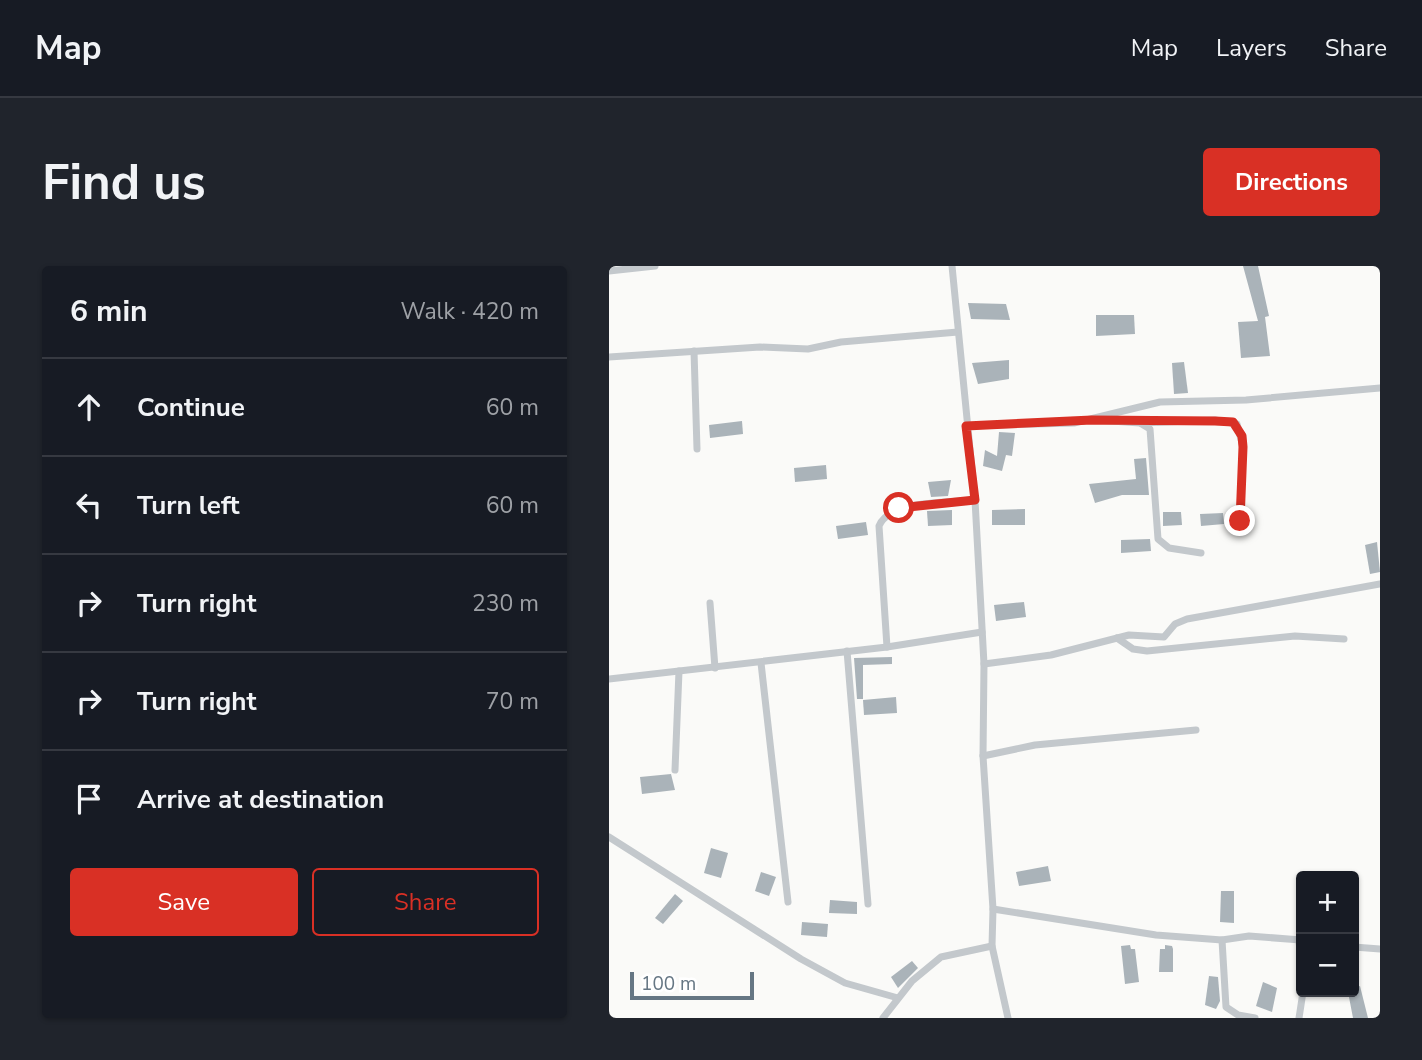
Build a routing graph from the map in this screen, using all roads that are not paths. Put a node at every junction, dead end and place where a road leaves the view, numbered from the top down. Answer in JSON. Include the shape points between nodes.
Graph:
{"nodes":[{"id":1,"x":655,"y":266,"type":"edge"},
{"id":2,"x":952,"y":266,"type":"edge"},
{"id":3,"x":609,"y":271,"type":"edge"},
{"id":4,"x":957,"y":332,"type":"junction"},
{"id":5,"x":694,"y":351,"type":"junction"},
{"id":6,"x":609,"y":357,"type":"edge"},
{"id":7,"x":1380,"y":388,"type":"edge"},
{"id":8,"x":1092,"y":420,"type":"junction"},
{"id":9,"x":1140,"y":422,"type":"junction"},
{"id":10,"x":966,"y":426,"type":"junction"},
{"id":11,"x":697,"y":449,"type":"dead end"},
{"id":12,"x":975,"y":500,"type":"junction"},
{"id":13,"x":1240,"y":521,"type":"dead end"},
{"id":14,"x":1201,"y":553,"type":"dead end"},
{"id":15,"x":1380,"y":584,"type":"edge"},
{"id":16,"x":710,"y":603,"type":"dead end"},
{"id":17,"x":982,"y":632,"type":"junction"},
{"id":18,"x":1117,"y":638,"type":"junction"},
{"id":19,"x":1344,"y":639,"type":"dead end"},
{"id":20,"x":887,"y":647,"type":"junction"},
{"id":21,"x":847,"y":652,"type":"junction"},
{"id":22,"x":761,"y":663,"type":"junction"},
{"id":23,"x":984,"y":664,"type":"junction"},
{"id":24,"x":715,"y":668,"type":"junction"},
{"id":25,"x":679,"y":671,"type":"junction"},
{"id":26,"x":609,"y":678,"type":"edge"},
{"id":27,"x":1196,"y":730,"type":"dead end"},
{"id":28,"x":983,"y":756,"type":"junction"},
{"id":29,"x":675,"y":770,"type":"dead end"},
{"id":30,"x":609,"y":837,"type":"edge"},
{"id":31,"x":788,"y":902,"type":"dead end"},
{"id":32,"x":868,"y":904,"type":"dead end"},
{"id":33,"x":993,"y":909,"type":"junction"},
{"id":34,"x":1222,"y":940,"type":"junction"},
{"id":35,"x":1296,"y":940,"type":"edge"},
{"id":36,"x":992,"y":946,"type":"junction"},
{"id":37,"x":1359,"y":947,"type":"edge"},
{"id":38,"x":1380,"y":949,"type":"edge"},
{"id":39,"x":1302,"y":997,"type":"edge"},
{"id":40,"x":898,"y":998,"type":"junction"},
{"id":41,"x":883,"y":1018,"type":"edge"},
{"id":42,"x":1008,"y":1018,"type":"edge"},
{"id":43,"x":1255,"y":1018,"type":"edge"},
{"id":44,"x":1299,"y":1018,"type":"edge"}],
"edges":[{"from":1,"to":3,"type":"street"},
{"from":2,"to":4,"type":"street"},
{"from":4,"to":5,"type":"street","via":[[808,349]]},
{"from":4,"to":10,"type":"street"},
{"from":5,"to":6,"type":"street"},
{"from":5,"to":11,"type":"street"},
{"from":7,"to":8,"type":"street","via":[[1160,402]]},
{"from":8,"to":9,"type":"street"},
{"from":8,"to":10,"type":"street"},
{"from":9,"to":13,"type":"street","via":[[1237,424],[1243,447]]},
{"from":9,"to":14,"type":"street","via":[[1150,429],[1158,539],[1169,548]]},
{"from":10,"to":12,"type":"street"},
{"from":12,"to":17,"type":"street"},
{"from":12,"to":20,"type":"street","via":[[899,508],[883,517],[879,526]]},
{"from":15,"to":18,"type":"street","via":[[1187,619],[1164,637],[1137,634]]},
{"from":16,"to":24,"type":"street"},
{"from":17,"to":20,"type":"street"},
{"from":17,"to":23,"type":"street"},
{"from":18,"to":19,"type":"street","via":[[1133,649],[1147,651],[1295,636]]},
{"from":18,"to":23,"type":"street","via":[[1051,655]]},
{"from":20,"to":21,"type":"street"},
{"from":21,"to":22,"type":"street"},
{"from":21,"to":32,"type":"street"},
{"from":22,"to":24,"type":"street"},
{"from":22,"to":31,"type":"street"},
{"from":23,"to":28,"type":"street"},
{"from":24,"to":25,"type":"street"},
{"from":25,"to":26,"type":"street"},
{"from":25,"to":29,"type":"street"},
{"from":27,"to":28,"type":"street","via":[[1035,745]]},
{"from":28,"to":33,"type":"street"},
{"from":30,"to":40,"type":"street","via":[[801,959],[845,983]]},
{"from":33,"to":34,"type":"street","via":[[1156,935]]},
{"from":33,"to":36,"type":"street"},
{"from":34,"to":35,"type":"street","via":[[1249,936]]},
{"from":34,"to":43,"type":"street","via":[[1226,1007]]},
{"from":36,"to":40,"type":"street","via":[[941,957]]},
{"from":36,"to":42,"type":"street"},
{"from":37,"to":38,"type":"street"},
{"from":39,"to":44,"type":"street"},
{"from":40,"to":41,"type":"street"}]}
